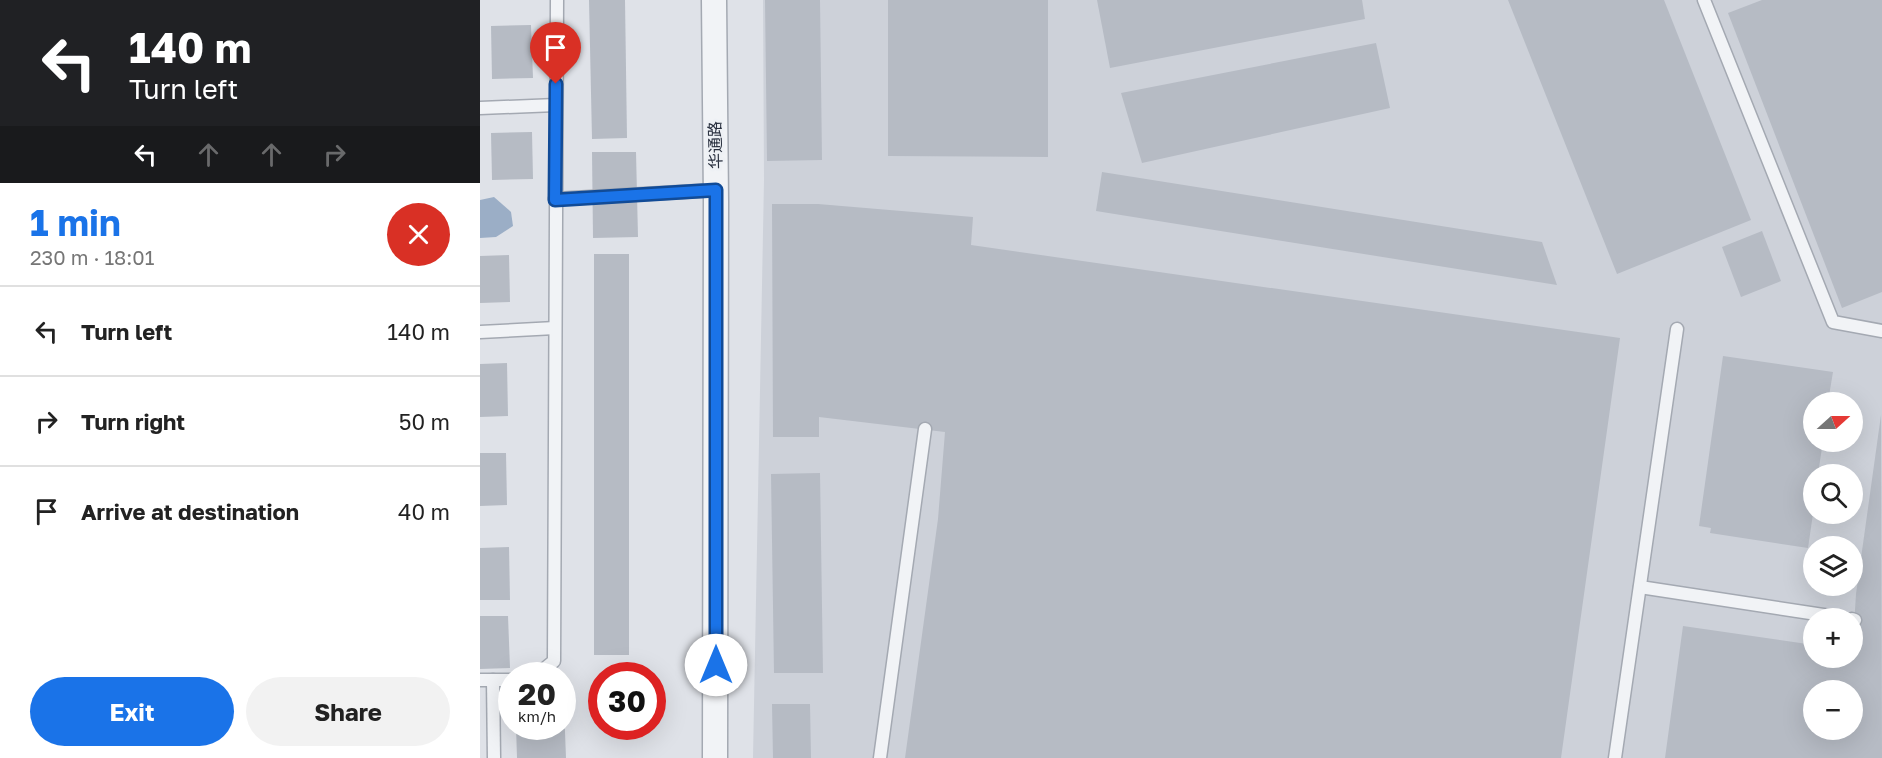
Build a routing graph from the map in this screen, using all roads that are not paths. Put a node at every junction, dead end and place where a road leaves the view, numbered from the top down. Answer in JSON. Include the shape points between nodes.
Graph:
{"nodes":[{"id":1,"x":557,"y":0,"type":"edge"},
{"id":2,"x":714,"y":0,"type":"edge"},
{"id":3,"x":1704,"y":0,"type":"edge"},
{"id":4,"x":556,"y":105,"type":"junction"},
{"id":5,"x":480,"y":108,"type":"edge"},
{"id":6,"x":716,"y":190,"type":"junction"},
{"id":7,"x":555,"y":200,"type":"junction"},
{"id":8,"x":555,"y":328,"type":"junction"},
{"id":9,"x":1677,"y":329,"type":"dead end"},
{"id":10,"x":1882,"y":331,"type":"edge"},
{"id":11,"x":480,"y":332,"type":"edge"},
{"id":12,"x":925,"y":429,"type":"dead end"},
{"id":13,"x":1640,"y":587,"type":"junction"},
{"id":14,"x":1803,"y":612,"type":"edge"},
{"id":15,"x":553,"y":662,"type":"edge"},
{"id":16,"x":486,"y":680,"type":"edge"},
{"id":17,"x":494,"y":758,"type":"edge"},
{"id":18,"x":715,"y":758,"type":"edge"},
{"id":19,"x":880,"y":758,"type":"edge"},
{"id":20,"x":1615,"y":758,"type":"edge"}],
"edges":[{"from":1,"to":4,"type":"lane"},
{"from":2,"to":6,"type":"street","name":"华通路"},
{"from":3,"to":10,"type":"lane","via":[[1833,322]]},
{"from":4,"to":5,"type":"lane"},
{"from":4,"to":7,"type":"lane"},
{"from":6,"to":7,"type":"lane"},
{"from":6,"to":18,"type":"street","name":"华通路"},
{"from":7,"to":8,"type":"lane"},
{"from":8,"to":11,"type":"lane"},
{"from":8,"to":15,"type":"lane"},
{"from":9,"to":13,"type":"lane"},
{"from":12,"to":19,"type":"lane"},
{"from":13,"to":14,"type":"lane"},
{"from":13,"to":20,"type":"lane"},
{"from":16,"to":17,"type":"lane"}]}
